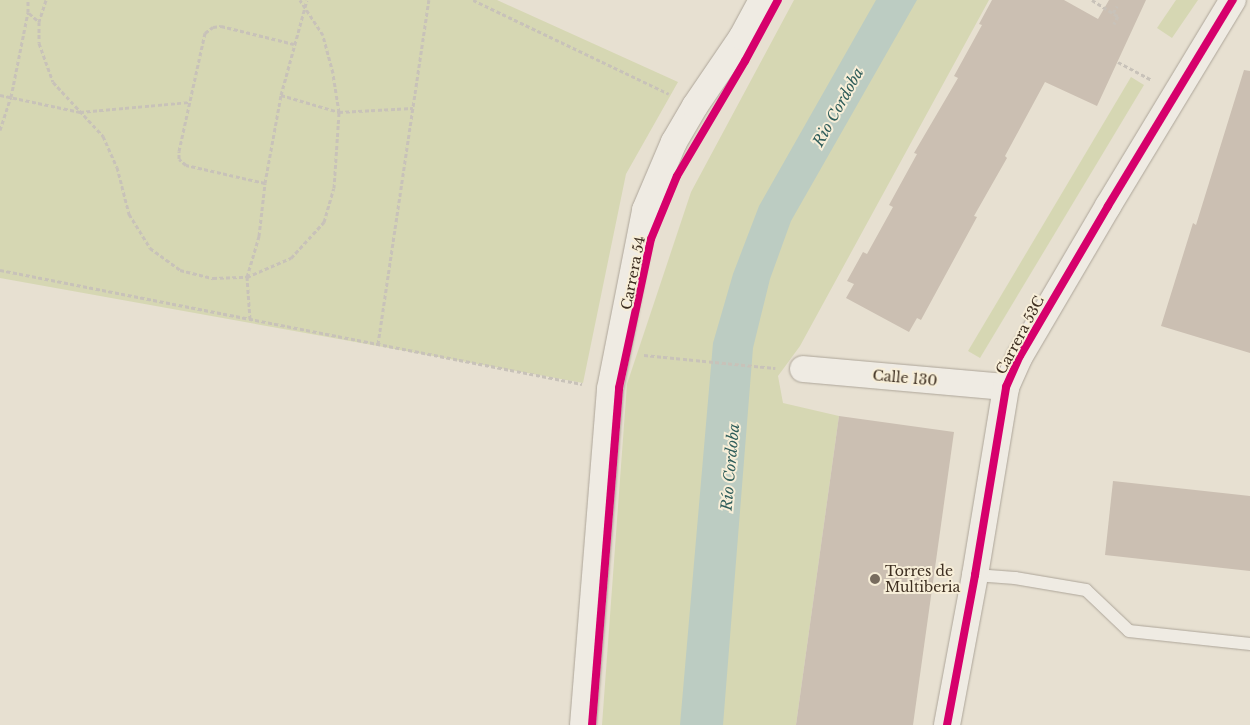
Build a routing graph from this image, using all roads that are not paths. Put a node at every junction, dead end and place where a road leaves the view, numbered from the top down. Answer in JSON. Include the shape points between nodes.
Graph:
{"nodes":[{"id":1,"x":762,"y":0,"type":"edge"},
{"id":2,"x":1233,"y":0,"type":"edge"},
{"id":3,"x":803,"y":369,"type":"dead end"},
{"id":4,"x":1006,"y":387,"type":"junction"},
{"id":5,"x":975,"y":574,"type":"junction"},
{"id":6,"x":1250,"y":644,"type":"edge"},
{"id":7,"x":583,"y":725,"type":"edge"},
{"id":8,"x":947,"y":725,"type":"edge"}],
"edges":[{"from":1,"to":7,"type":"street","name":"Carrera 54","via":[[674,142],[645,210],[610,389]]},
{"from":2,"to":4,"type":"street","name":"Carrera 53C","via":[[1020,356]]},
{"from":3,"to":4,"type":"street","name":"Calle 130"},
{"from":4,"to":5,"type":"street","name":"Carrera 53C"},
{"from":5,"to":6,"type":"lane","via":[[1086,590],[1129,631]]},
{"from":5,"to":8,"type":"street","name":"Carrera 53C"}]}
